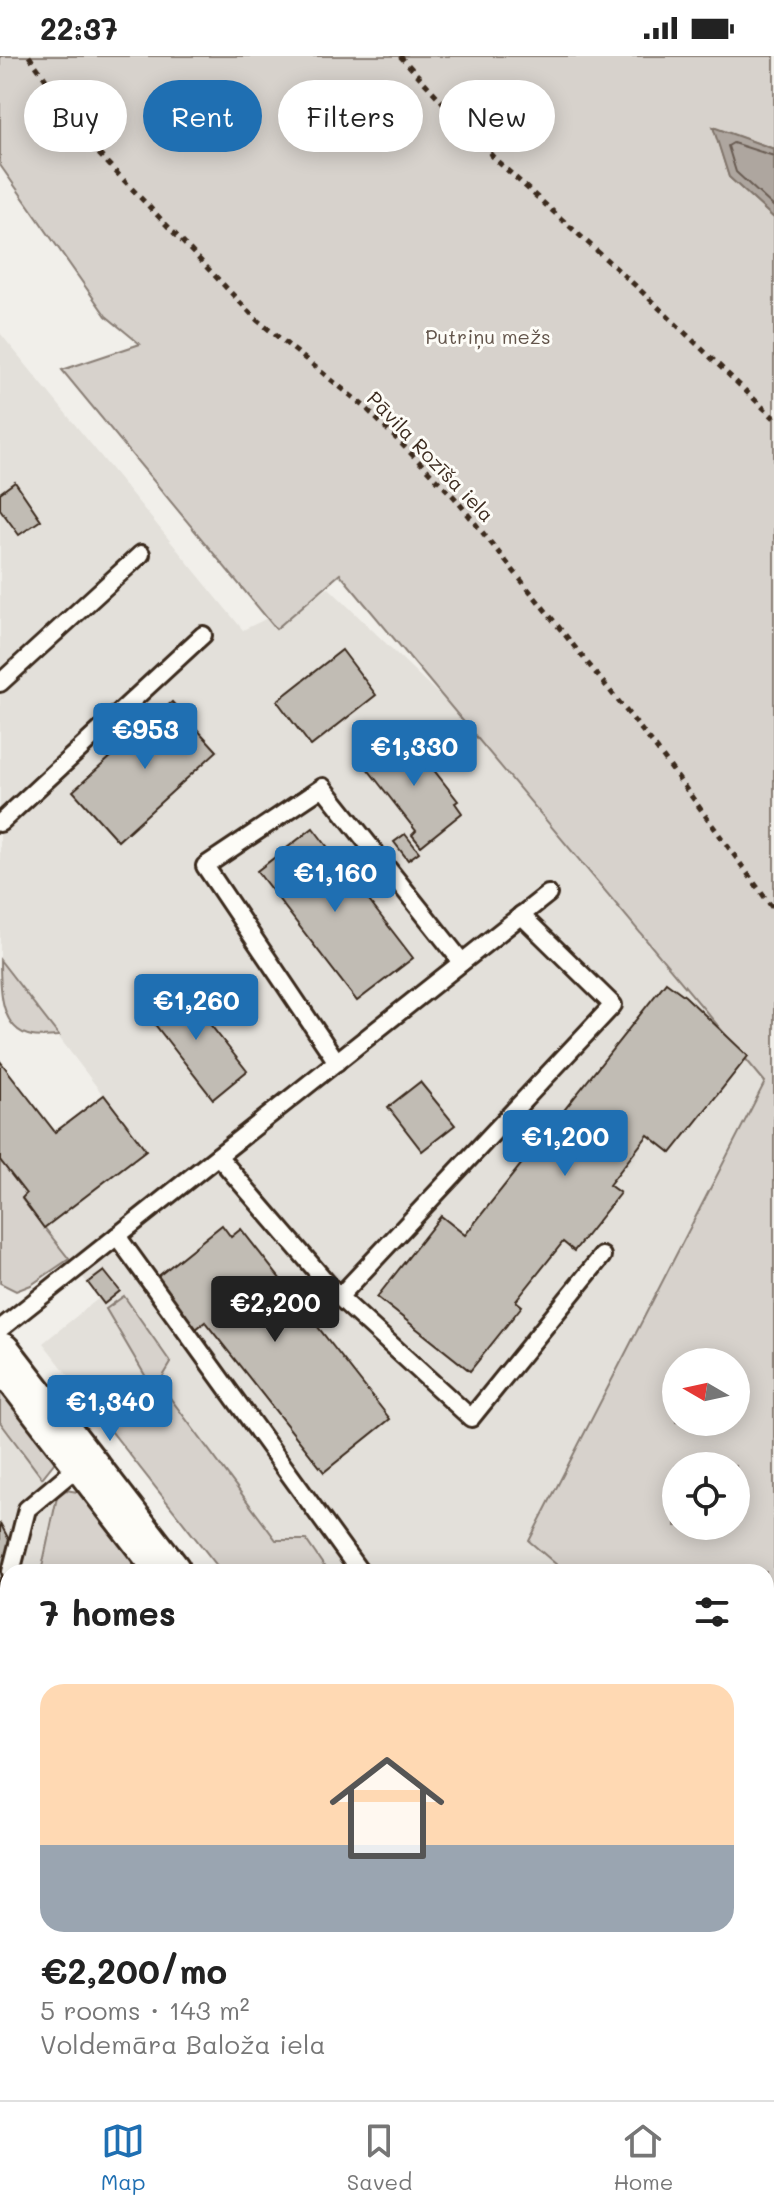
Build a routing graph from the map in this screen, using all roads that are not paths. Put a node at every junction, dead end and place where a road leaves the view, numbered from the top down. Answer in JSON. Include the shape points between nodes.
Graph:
{"nodes":[{"id":1,"x":141,"y":554,"type":"dead end"},
{"id":2,"x":203,"y":635,"type":"dead end"},
{"id":3,"x":0,"y":683,"type":"edge"},
{"id":4,"x":0,"y":823,"type":"edge"},
{"id":5,"x":548,"y":894,"type":"dead end"},
{"id":6,"x":521,"y":915,"type":"junction"},
{"id":7,"x":462,"y":962,"type":"junction"},
{"id":8,"x":337,"y":1062,"type":"junction"},
{"id":9,"x":218,"y":1156,"type":"junction"},
{"id":10,"x":117,"y":1236,"type":"junction"},
{"id":11,"x":602,"y":1256,"type":"dead end"},
{"id":12,"x":339,"y":1297,"type":"junction"},
{"id":13,"x":0,"y":1329,"type":"edge"},
{"id":14,"x":0,"y":1354,"type":"edge"},
{"id":15,"x":84,"y":1462,"type":"junction"},
{"id":16,"x":13,"y":1564,"type":"edge"},
{"id":17,"x":163,"y":1564,"type":"edge"},
{"id":18,"x":354,"y":1564,"type":"edge"}],
"edges":[{"from":1,"to":3,"type":"lane"},
{"from":2,"to":4,"type":"lane"},
{"from":5,"to":6,"type":"lane"},
{"from":6,"to":7,"type":"lane"},
{"from":6,"to":12,"type":"lane","via":[[613,1005]]},
{"from":7,"to":8,"type":"lane"},
{"from":7,"to":8,"type":"lane","via":[[323,787],[205,866]]},
{"from":8,"to":9,"type":"lane"},
{"from":9,"to":10,"type":"lane"},
{"from":9,"to":12,"type":"lane"},
{"from":10,"to":13,"type":"lane"},
{"from":10,"to":18,"type":"lane"},
{"from":11,"to":12,"type":"lane","via":[[471,1418]]},
{"from":14,"to":15,"type":"main road"},
{"from":15,"to":16,"type":"lane","via":[[27,1509]]},
{"from":15,"to":17,"type":"main road"}]}
